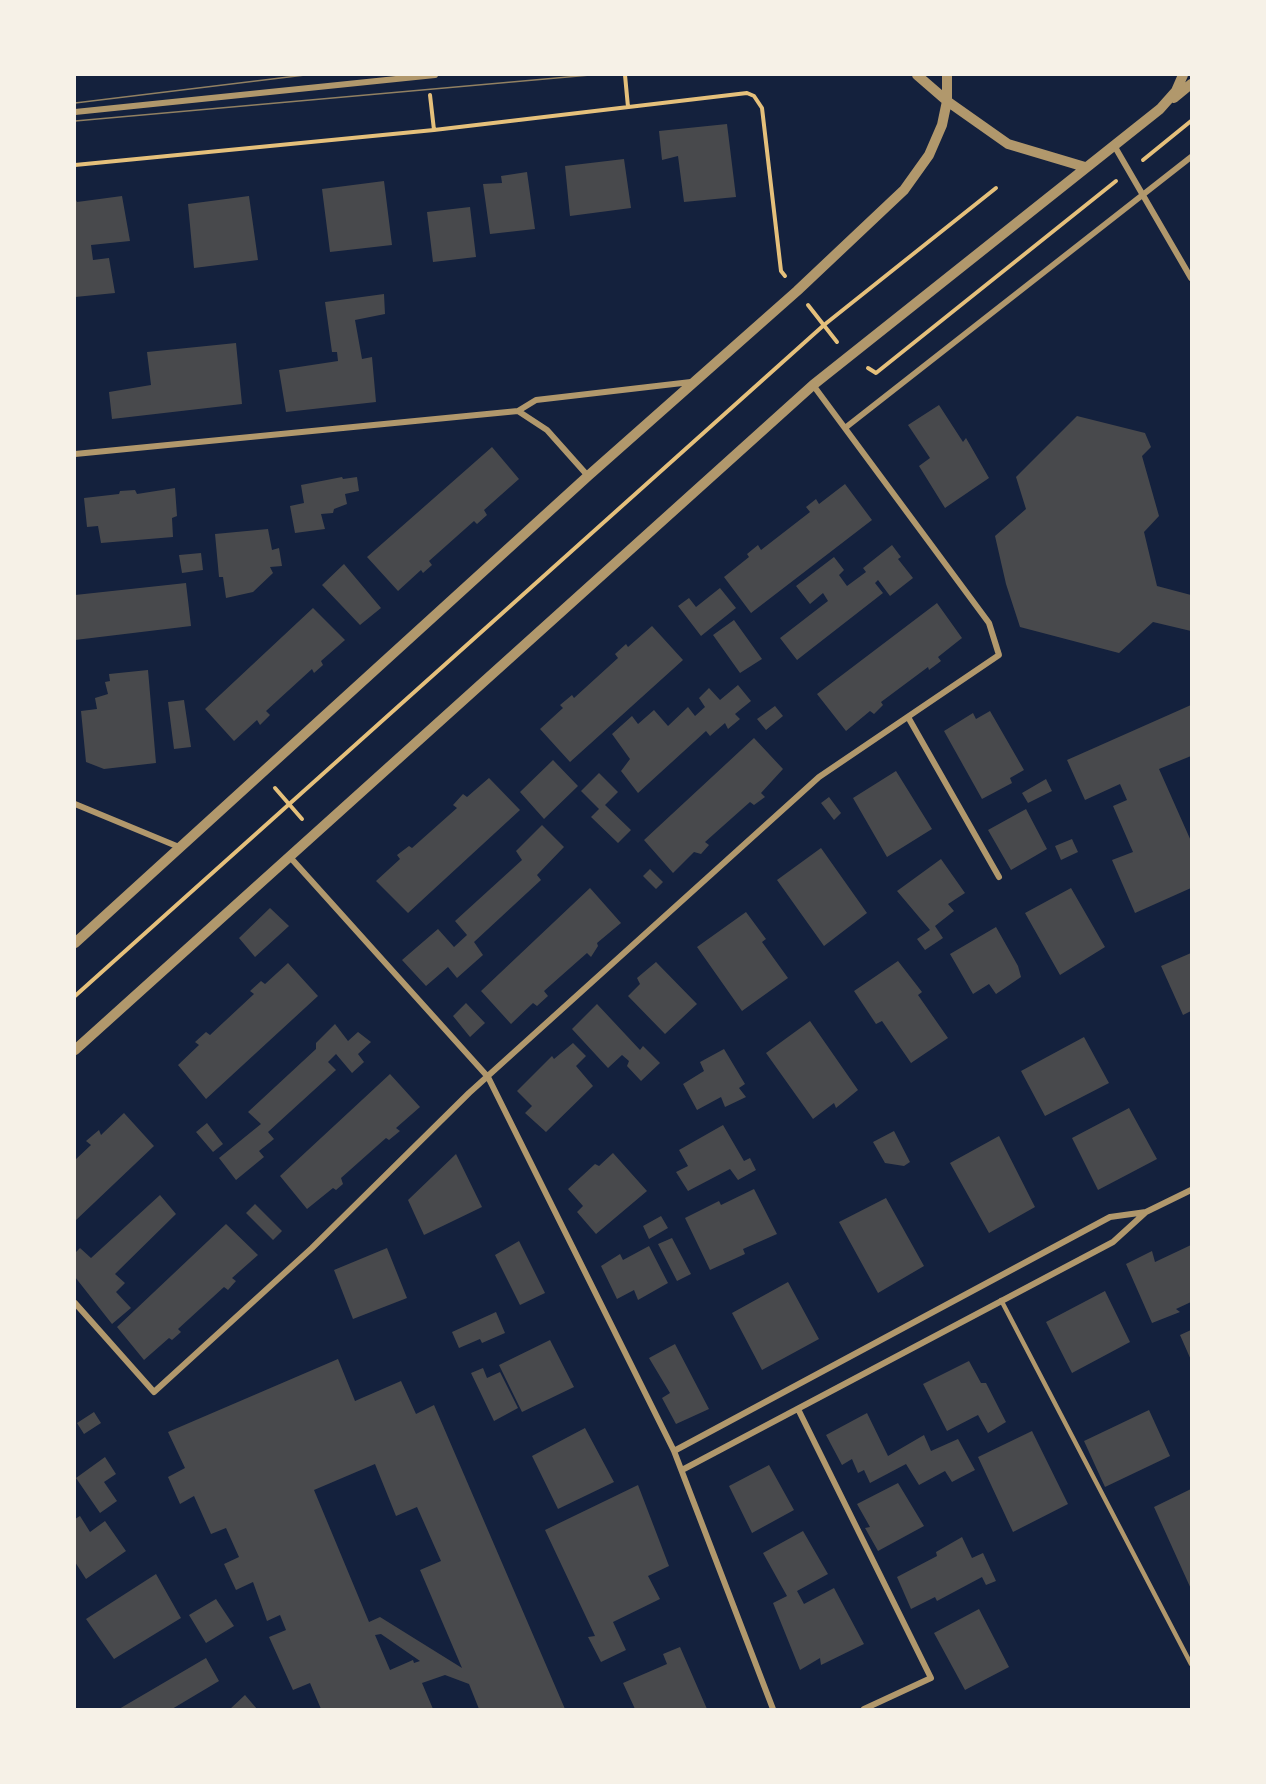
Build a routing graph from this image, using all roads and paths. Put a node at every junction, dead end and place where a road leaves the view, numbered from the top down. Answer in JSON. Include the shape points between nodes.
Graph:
{"nodes":[{"id":1,"x":435,"y":75,"type":"edge"},
{"id":2,"x":625,"y":75,"type":"edge"},
{"id":3,"x":916,"y":75,"type":"edge"},
{"id":4,"x":947,"y":75,"type":"edge"},
{"id":5,"x":1183,"y":75,"type":"edge"},
{"id":6,"x":428,"y":76,"type":"edge"},
{"id":7,"x":1191,"y":84,"type":"edge"},
{"id":8,"x":948,"y":101,"type":"junction"},
{"id":9,"x":628,"y":107,"type":"junction"},
{"id":10,"x":1160,"y":109,"type":"junction"},
{"id":11,"x":75,"y":112,"type":"edge"},
{"id":12,"x":1191,"y":121,"type":"edge"},
{"id":13,"x":434,"y":130,"type":"junction"},
{"id":14,"x":1115,"y":147,"type":"junction"},
{"id":15,"x":1191,"y":157,"type":"edge"},
{"id":16,"x":75,"y":165,"type":"edge"},
{"id":17,"x":1085,"y":167,"type":"junction"},
{"id":18,"x":1128,"y":172,"type":"junction"},
{"id":19,"x":996,"y":188,"type":"dead end"},
{"id":20,"x":1143,"y":196,"type":"junction"},
{"id":21,"x":1191,"y":278,"type":"edge"},
{"id":22,"x":797,"y":291,"type":"junction"},
{"id":23,"x":824,"y":325,"type":"junction"},
{"id":24,"x":849,"y":356,"type":"junction"},
{"id":25,"x":692,"y":382,"type":"junction"},
{"id":26,"x":813,"y":385,"type":"junction"},
{"id":27,"x":518,"y":411,"type":"junction"},
{"id":28,"x":845,"y":428,"type":"junction"},
{"id":29,"x":75,"y":454,"type":"edge"},
{"id":30,"x":588,"y":476,"type":"junction"},
{"id":31,"x":908,"y":717,"type":"junction"},
{"id":32,"x":261,"y":774,"type":"junction"},
{"id":33,"x":288,"y":803,"type":"junction"},
{"id":34,"x":75,"y":804,"type":"edge"},
{"id":35,"x":315,"y":833,"type":"junction"},
{"id":36,"x":179,"y":847,"type":"junction"},
{"id":37,"x":289,"y":856,"type":"junction"},
{"id":38,"x":999,"y":877,"type":"dead end"},
{"id":39,"x":75,"y":943,"type":"edge"},
{"id":40,"x":75,"y":996,"type":"edge"},
{"id":41,"x":75,"y":1050,"type":"edge"},
{"id":42,"x":488,"y":1077,"type":"junction"},
{"id":43,"x":1191,"y":1190,"type":"edge"},
{"id":44,"x":1146,"y":1212,"type":"junction"},
{"id":45,"x":1001,"y":1300,"type":"junction"},
{"id":46,"x":75,"y":1303,"type":"edge"},
{"id":47,"x":798,"y":1409,"type":"junction"},
{"id":48,"x":674,"y":1450,"type":"junction"},
{"id":49,"x":682,"y":1470,"type":"junction"},
{"id":50,"x":1191,"y":1664,"type":"edge"},
{"id":51,"x":772,"y":1709,"type":"edge"},
{"id":52,"x":864,"y":1709,"type":"edge"}],
"edges":[{"from":1,"to":6,"type":"street"},
{"from":2,"to":9,"type":"path"},
{"from":3,"to":8,"type":"street"},
{"from":4,"to":8,"type":"street"},
{"from":5,"to":10,"type":"street","via":[[1176,91]]},
{"from":6,"to":11,"type":"street"},
{"from":6,"to":13,"type":"path"},
{"from":7,"to":10,"type":"street"},
{"from":8,"to":17,"type":"street","via":[[1008,144]]},
{"from":8,"to":22,"type":"street","via":[[934,145],[911,181]]},
{"from":9,"to":13,"type":"path"},
{"from":9,"to":22,"type":"path","via":[[747,93],[758,100],[781,271]]},
{"from":10,"to":14,"type":"street"},
{"from":12,"to":18,"type":"path"},
{"from":13,"to":16,"type":"path"},
{"from":14,"to":17,"type":"street"},
{"from":14,"to":18,"type":"street"},
{"from":15,"to":20,"type":"street"},
{"from":17,"to":24,"type":"street"},
{"from":18,"to":20,"type":"street"},
{"from":18,"to":24,"type":"path","via":[[876,373]]},
{"from":19,"to":23,"type":"path"},
{"from":20,"to":21,"type":"street"},
{"from":20,"to":28,"type":"street"},
{"from":22,"to":23,"type":"path"},
{"from":22,"to":25,"type":"street"},
{"from":23,"to":24,"type":"path"},
{"from":23,"to":33,"type":"path"},
{"from":24,"to":26,"type":"street"},
{"from":25,"to":27,"type":"street","via":[[536,400]]},
{"from":25,"to":30,"type":"street"},
{"from":26,"to":28,"type":"street"},
{"from":26,"to":35,"type":"street"},
{"from":27,"to":29,"type":"street"},
{"from":27,"to":30,"type":"street","via":[[547,430]]},
{"from":28,"to":31,"type":"street","via":[[989,623],[999,655]]},
{"from":30,"to":32,"type":"street"},
{"from":31,"to":38,"type":"street"},
{"from":31,"to":42,"type":"street","via":[[819,777]]},
{"from":32,"to":33,"type":"path"},
{"from":32,"to":36,"type":"street"},
{"from":33,"to":35,"type":"path"},
{"from":33,"to":40,"type":"path"},
{"from":34,"to":36,"type":"street"},
{"from":35,"to":37,"type":"street"},
{"from":36,"to":39,"type":"street"},
{"from":37,"to":41,"type":"street"},
{"from":37,"to":42,"type":"street"},
{"from":42,"to":46,"type":"street","via":[[312,1248],[154,1392]]},
{"from":42,"to":48,"type":"street"},
{"from":43,"to":44,"type":"street"},
{"from":44,"to":45,"type":"street","via":[[1113,1242]]},
{"from":44,"to":48,"type":"street","via":[[1110,1216]]},
{"from":45,"to":47,"type":"street"},
{"from":45,"to":50,"type":"lane"},
{"from":47,"to":49,"type":"street"},
{"from":47,"to":52,"type":"street","via":[[931,1678]]},
{"from":48,"to":49,"type":"street"},
{"from":49,"to":51,"type":"street"}]}
